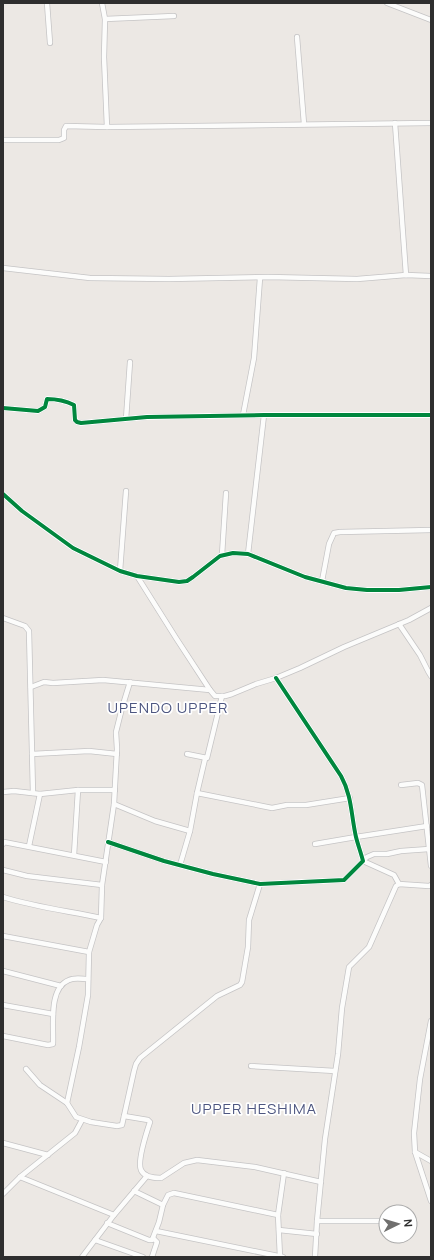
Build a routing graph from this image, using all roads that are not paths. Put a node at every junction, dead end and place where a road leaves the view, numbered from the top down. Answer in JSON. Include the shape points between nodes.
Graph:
{"nodes":[{"id":1,"x":48,"y":3,"type":"edge"},
{"id":2,"x":102,"y":3,"type":"edge"},
{"id":3,"x":387,"y":3,"type":"edge"},
{"id":4,"x":174,"y":16,"type":"dead end"},
{"id":5,"x":105,"y":19,"type":"junction"},
{"id":6,"x":431,"y":20,"type":"edge"},
{"id":7,"x":297,"y":37,"type":"dead end"},
{"id":8,"x":50,"y":43,"type":"dead end"},
{"id":9,"x":431,"y":122,"type":"edge"},
{"id":10,"x":395,"y":123,"type":"junction"},
{"id":11,"x":304,"y":124,"type":"junction"},
{"id":12,"x":107,"y":127,"type":"junction"},
{"id":13,"x":3,"y":140,"type":"edge"},
{"id":14,"x":3,"y":268,"type":"edge"},
{"id":15,"x":406,"y":275,"type":"junction"},
{"id":16,"x":431,"y":276,"type":"edge"},
{"id":17,"x":260,"y":278,"type":"junction"},
{"id":18,"x":130,"y":362,"type":"dead end"},
{"id":19,"x":3,"y":408,"type":"edge"},
{"id":20,"x":243,"y":415,"type":"junction"},
{"id":21,"x":264,"y":415,"type":"junction"},
{"id":22,"x":431,"y":415,"type":"edge"},
{"id":23,"x":126,"y":419,"type":"junction"},
{"id":24,"x":126,"y":491,"type":"dead end"},
{"id":25,"x":226,"y":493,"type":"dead end"},
{"id":26,"x":3,"y":494,"type":"edge"},
{"id":27,"x":431,"y":530,"type":"edge"},
{"id":28,"x":248,"y":554,"type":"junction"},
{"id":29,"x":222,"y":555,"type":"junction"},
{"id":30,"x":120,"y":571,"type":"junction"},
{"id":31,"x":137,"y":576,"type":"junction"},
{"id":32,"x":322,"y":581,"type":"junction"},
{"id":33,"x":431,"y":587,"type":"edge"},
{"id":34,"x":431,"y":608,"type":"edge"},
{"id":35,"x":3,"y":618,"type":"edge"},
{"id":36,"x":399,"y":624,"type":"junction"},
{"id":37,"x":431,"y":676,"type":"edge"},
{"id":38,"x":276,"y":678,"type":"junction"},
{"id":39,"x":130,"y":682,"type":"junction"},
{"id":40,"x":31,"y":687,"type":"junction"},
{"id":41,"x":210,"y":690,"type":"junction"},
{"id":42,"x":222,"y":696,"type":"junction"},
{"id":43,"x":32,"y":754,"type":"junction"},
{"id":44,"x":117,"y":754,"type":"junction"},
{"id":45,"x":187,"y":754,"type":"dead end"},
{"id":46,"x":205,"y":759,"type":"junction"},
{"id":47,"x":401,"y":785,"type":"dead end"},
{"id":48,"x":78,"y":790,"type":"junction"},
{"id":49,"x":115,"y":790,"type":"junction"},
{"id":50,"x":3,"y":792,"type":"edge"},
{"id":51,"x":33,"y":793,"type":"junction"},
{"id":52,"x":197,"y":793,"type":"junction"},
{"id":53,"x":40,"y":794,"type":"junction"},
{"id":54,"x":350,"y":798,"type":"junction"},
{"id":55,"x":114,"y":804,"type":"junction"},
{"id":56,"x":427,"y":826,"type":"junction"},
{"id":57,"x":190,"y":831,"type":"junction"},
{"id":58,"x":356,"y":836,"type":"junction"},
{"id":59,"x":108,"y":842,"type":"junction"},
{"id":60,"x":3,"y":844,"type":"edge"},
{"id":61,"x":315,"y":844,"type":"dead end"},
{"id":62,"x":29,"y":846,"type":"junction"},
{"id":63,"x":429,"y":849,"type":"junction"},
{"id":64,"x":74,"y":855,"type":"junction"},
{"id":65,"x":363,"y":861,"type":"junction"},
{"id":66,"x":106,"y":862,"type":"junction"},
{"id":67,"x":180,"y":865,"type":"junction"},
{"id":68,"x":431,"y":866,"type":"edge"},
{"id":69,"x":3,"y":870,"type":"edge"},
{"id":70,"x":260,"y":884,"type":"junction"},
{"id":71,"x":399,"y":884,"type":"junction"},
{"id":72,"x":102,"y":885,"type":"junction"},
{"id":73,"x":431,"y":885,"type":"edge"},
{"id":74,"x":3,"y":897,"type":"edge"},
{"id":75,"x":101,"y":918,"type":"junction"},
{"id":76,"x":3,"y":936,"type":"edge"},
{"id":77,"x":89,"y":952,"type":"junction"},
{"id":78,"x":3,"y":971,"type":"edge"},
{"id":79,"x":88,"y":978,"type":"junction"},
{"id":80,"x":61,"y":986,"type":"junction"},
{"id":81,"x":3,"y":1005,"type":"edge"},
{"id":82,"x":53,"y":1014,"type":"junction"},
{"id":83,"x":431,"y":1021,"type":"edge"},
{"id":84,"x":3,"y":1036,"type":"edge"},
{"id":85,"x":251,"y":1066,"type":"dead end"},
{"id":86,"x":26,"y":1069,"type":"dead end"},
{"id":87,"x":335,"y":1071,"type":"junction"},
{"id":88,"x":67,"y":1103,"type":"junction"},
{"id":89,"x":124,"y":1116,"type":"junction"},
{"id":90,"x":82,"y":1120,"type":"junction"},
{"id":91,"x":3,"y":1143,"type":"edge"},
{"id":92,"x":415,"y":1152,"type":"junction"},
{"id":93,"x":48,"y":1155,"type":"junction"},
{"id":94,"x":431,"y":1161,"type":"edge"},
{"id":95,"x":284,"y":1173,"type":"junction"},
{"id":96,"x":147,"y":1176,"type":"junction"},
{"id":97,"x":20,"y":1178,"type":"junction"},
{"id":98,"x":321,"y":1182,"type":"junction"},
{"id":99,"x":134,"y":1191,"type":"junction"},
{"id":100,"x":3,"y":1194,"type":"edge"},
{"id":101,"x":431,"y":1201,"type":"edge"},
{"id":102,"x":162,"y":1204,"type":"junction"},
{"id":103,"x":114,"y":1215,"type":"junction"},
{"id":104,"x":278,"y":1215,"type":"junction"},
{"id":105,"x":378,"y":1221,"type":"edge"},
{"id":106,"x":317,"y":1222,"type":"junction"},
{"id":107,"x":107,"y":1223,"type":"junction"},
{"id":108,"x":279,"y":1230,"type":"junction"},
{"id":109,"x":156,"y":1232,"type":"junction"},
{"id":110,"x":317,"y":1234,"type":"junction"},
{"id":111,"x":153,"y":1238,"type":"junction"},
{"id":112,"x":95,"y":1240,"type":"junction"},
{"id":113,"x":82,"y":1257,"type":"edge"},
{"id":114,"x":144,"y":1257,"type":"edge"},
{"id":115,"x":152,"y":1257,"type":"edge"},
{"id":116,"x":281,"y":1257,"type":"edge"},
{"id":117,"x":316,"y":1257,"type":"edge"}],
"edges":[{"from":1,"to":8,"type":"street"},
{"from":2,"to":5,"type":"street"},
{"from":3,"to":6,"type":"street"},
{"from":4,"to":5,"type":"street"},
{"from":5,"to":12,"type":"street"},
{"from":7,"to":11,"type":"street"},
{"from":9,"to":10,"type":"street"},
{"from":10,"to":11,"type":"street"},
{"from":10,"to":15,"type":"street"},
{"from":11,"to":12,"type":"street"},
{"from":12,"to":13,"type":"street","via":[[66,126],[64,138],[59,140]]},
{"from":14,"to":17,"type":"street","via":[[90,278]]},
{"from":15,"to":16,"type":"street"},
{"from":15,"to":17,"type":"street","via":[[357,279]]},
{"from":17,"to":20,"type":"street","via":[[254,358]]},
{"from":18,"to":23,"type":"street"},
{"from":19,"to":23,"type":"street","via":[[38,411],[44,407],[47,399],[52,399],[74,405],[77,422]]},
{"from":20,"to":21,"type":"street"},
{"from":20,"to":23,"type":"street"},
{"from":21,"to":22,"type":"street"},
{"from":21,"to":28,"type":"street"},
{"from":24,"to":30,"type":"street"},
{"from":25,"to":29,"type":"street"},
{"from":26,"to":30,"type":"street","via":[[73,548]]},
{"from":27,"to":32,"type":"street","via":[[334,533],[329,544]]},
{"from":28,"to":29,"type":"street"},
{"from":28,"to":32,"type":"street","via":[[305,577]]},
{"from":29,"to":31,"type":"street","via":[[187,581]]},
{"from":30,"to":31,"type":"street"},
{"from":31,"to":41,"type":"street"},
{"from":32,"to":33,"type":"street","via":[[346,588],[367,590]]},
{"from":34,"to":36,"type":"street"},
{"from":35,"to":40,"type":"street","via":[[25,626],[29,632]]},
{"from":36,"to":37,"type":"street"},
{"from":36,"to":38,"type":"street"},
{"from":38,"to":42,"type":"street"},
{"from":38,"to":54,"type":"street","via":[[341,776]]},
{"from":39,"to":40,"type":"street","via":[[44,682]]},
{"from":39,"to":41,"type":"street"},
{"from":39,"to":44,"type":"street","via":[[116,732]]},
{"from":40,"to":43,"type":"street"},
{"from":41,"to":42,"type":"street","via":[[215,696]]},
{"from":42,"to":46,"type":"street"},
{"from":43,"to":44,"type":"street"},
{"from":43,"to":51,"type":"street"},
{"from":44,"to":49,"type":"street"},
{"from":45,"to":46,"type":"street"},
{"from":46,"to":52,"type":"street"},
{"from":47,"to":56,"type":"street","via":[[422,785]]},
{"from":48,"to":49,"type":"street"},
{"from":48,"to":53,"type":"street"},
{"from":48,"to":64,"type":"street"},
{"from":49,"to":55,"type":"street"},
{"from":50,"to":51,"type":"street"},
{"from":51,"to":53,"type":"street"},
{"from":52,"to":54,"type":"street","via":[[272,808]]},
{"from":52,"to":57,"type":"street"},
{"from":53,"to":62,"type":"street"},
{"from":54,"to":58,"type":"street"},
{"from":55,"to":57,"type":"street","via":[[155,821]]},
{"from":55,"to":59,"type":"street"},
{"from":56,"to":58,"type":"street"},
{"from":56,"to":63,"type":"street"},
{"from":57,"to":67,"type":"street"},
{"from":58,"to":61,"type":"street"},
{"from":58,"to":65,"type":"street"},
{"from":59,"to":66,"type":"street"},
{"from":59,"to":67,"type":"street"},
{"from":60,"to":62,"type":"street","via":[[4,842]]},
{"from":62,"to":64,"type":"street"},
{"from":63,"to":65,"type":"street","via":[[374,854]]},
{"from":63,"to":68,"type":"street"},
{"from":64,"to":66,"type":"street"},
{"from":65,"to":70,"type":"street","via":[[344,880]]},
{"from":65,"to":71,"type":"street","via":[[394,875]]},
{"from":66,"to":72,"type":"street"},
{"from":67,"to":70,"type":"street"},
{"from":69,"to":72,"type":"street","via":[[26,876]]},
{"from":70,"to":89,"type":"street","via":[[249,920],[248,947],[242,982],[216,996],[140,1058],[134,1071]]},
{"from":71,"to":73,"type":"street"},
{"from":71,"to":87,"type":"street","via":[[393,890],[369,947],[349,967]]},
{"from":72,"to":75,"type":"street"},
{"from":74,"to":75,"type":"street","via":[[25,904]]},
{"from":75,"to":77,"type":"street"},
{"from":76,"to":77,"type":"street"},
{"from":77,"to":79,"type":"street"},
{"from":78,"to":80,"type":"street"},
{"from":79,"to":80,"type":"street","via":[[69,980]]},
{"from":79,"to":88,"type":"street","via":[[88,995]]},
{"from":80,"to":82,"type":"street","via":[[54,999]]},
{"from":81,"to":82,"type":"street"},
{"from":82,"to":84,"type":"street","via":[[53,1044]]},
{"from":83,"to":92,"type":"street","via":[[420,1079],[414,1133]]},
{"from":85,"to":87,"type":"street"},
{"from":86,"to":88,"type":"street","via":[[40,1085]]},
{"from":87,"to":98,"type":"street"},
{"from":88,"to":90,"type":"street","via":[[76,1117]]},
{"from":89,"to":90,"type":"street","via":[[122,1125],[117,1126]]},
{"from":89,"to":96,"type":"street","via":[[150,1122],[140,1164]]},
{"from":90,"to":93,"type":"street","via":[[75,1133]]},
{"from":91,"to":93,"type":"street"},
{"from":92,"to":94,"type":"street"},
{"from":92,"to":101,"type":"street"},
{"from":93,"to":97,"type":"street"},
{"from":95,"to":96,"type":"street","via":[[226,1162],[197,1160],[184,1163],[161,1178]]},
{"from":95,"to":98,"type":"street"},
{"from":95,"to":104,"type":"street"},
{"from":96,"to":99,"type":"street"},
{"from":97,"to":100,"type":"street"},
{"from":97,"to":103,"type":"street"},
{"from":98,"to":106,"type":"street"},
{"from":99,"to":102,"type":"street"},
{"from":99,"to":103,"type":"street"},
{"from":102,"to":104,"type":"street","via":[[168,1195],[174,1193]]},
{"from":102,"to":109,"type":"street"},
{"from":103,"to":107,"type":"street"},
{"from":104,"to":108,"type":"street"},
{"from":105,"to":106,"type":"street"},
{"from":106,"to":110,"type":"street"},
{"from":107,"to":111,"type":"street","via":[[149,1240]]},
{"from":107,"to":112,"type":"street"},
{"from":108,"to":110,"type":"street"},
{"from":108,"to":116,"type":"street"},
{"from":109,"to":111,"type":"street"},
{"from":109,"to":116,"type":"street"},
{"from":110,"to":117,"type":"street"},
{"from":111,"to":115,"type":"street","via":[[157,1242]]},
{"from":112,"to":113,"type":"street"},
{"from":112,"to":114,"type":"street"}]}
